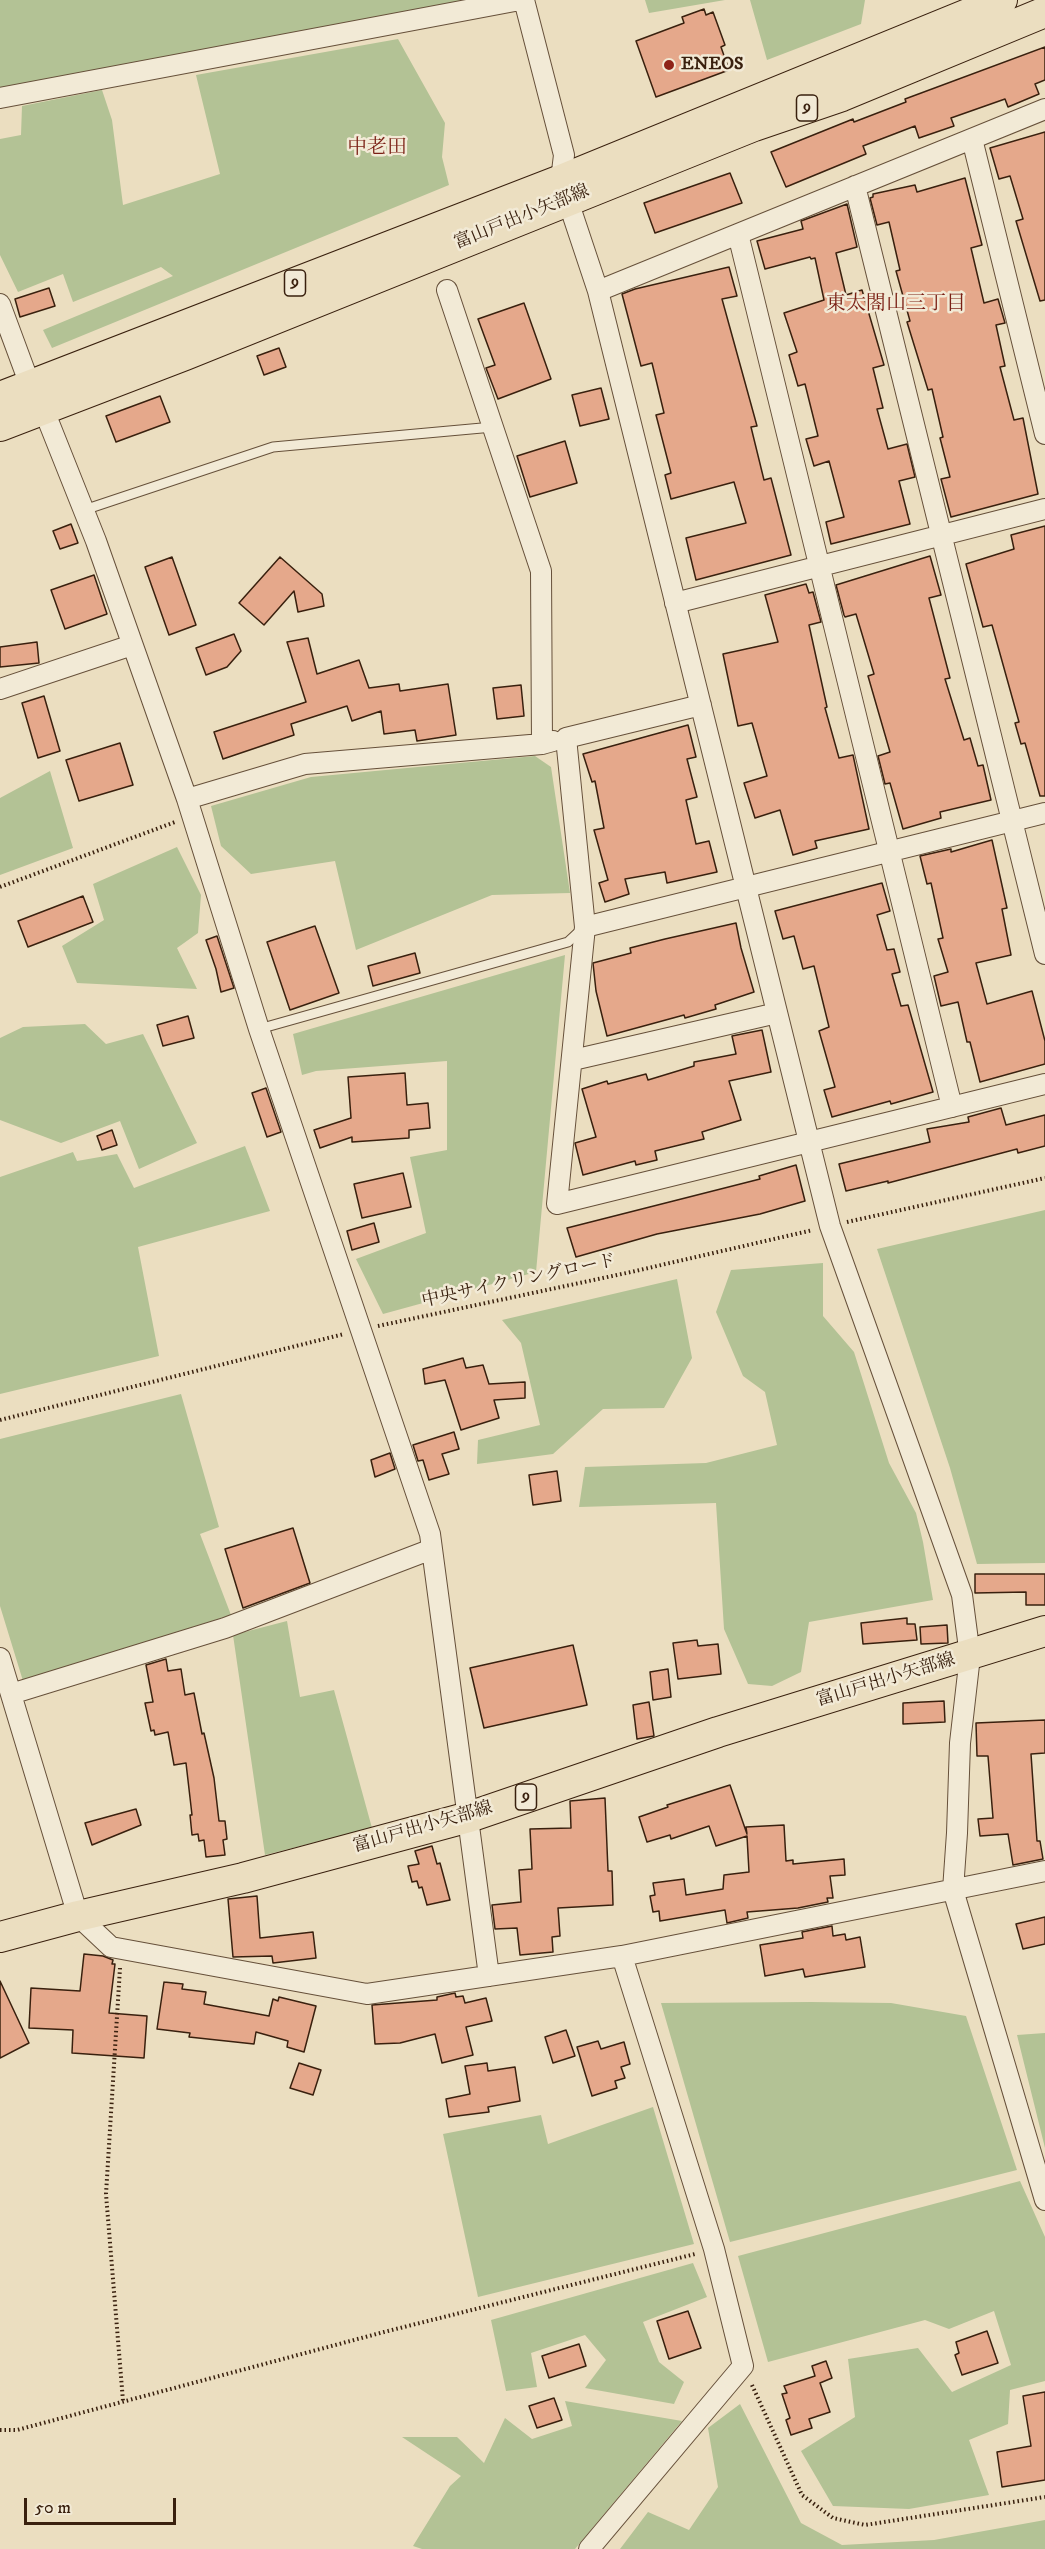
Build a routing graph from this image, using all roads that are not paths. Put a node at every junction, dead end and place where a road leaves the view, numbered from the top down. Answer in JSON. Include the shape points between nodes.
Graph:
{"nodes":[{"id":1,"x":522,"y":0,"type":"edge"},
{"id":2,"x":1002,"y":0,"type":"edge"},
{"id":3,"x":1045,"y":12,"type":"edge"},
{"id":4,"x":0,"y":98,"type":"edge"},
{"id":5,"x":1045,"y":109,"type":"edge"},
{"id":6,"x":972,"y":139,"type":"junction"},
{"id":7,"x":855,"y":186,"type":"junction"},
{"id":8,"x":564,"y":190,"type":"junction"},
{"id":9,"x":738,"y":234,"type":"junction"},
{"id":10,"x":447,"y":290,"type":"dead end"},
{"id":11,"x":598,"y":291,"type":"junction"},
{"id":12,"x":0,"y":304,"type":"edge"},
{"id":13,"x":0,"y":397,"type":"edge"},
{"id":14,"x":37,"y":397,"type":"junction"},
{"id":15,"x":0,"y":426,"type":"edge"},
{"id":16,"x":493,"y":427,"type":"junction"},
{"id":17,"x":1045,"y":434,"type":"edge"},
{"id":18,"x":1045,"y":509,"type":"edge"},
{"id":19,"x":84,"y":510,"type":"junction"},
{"id":20,"x":941,"y":535,"type":"junction"},
{"id":21,"x":819,"y":566,"type":"junction"},
{"id":22,"x":675,"y":603,"type":"junction"},
{"id":23,"x":132,"y":645,"type":"junction"},
{"id":24,"x":0,"y":689,"type":"edge"},
{"id":25,"x":701,"y":705,"type":"junction"},
{"id":26,"x":566,"y":738,"type":"junction"},
{"id":27,"x":542,"y":744,"type":"junction"},
{"id":28,"x":190,"y":807,"type":"junction"},
{"id":29,"x":1045,"y":813,"type":"edge"},
{"id":30,"x":1012,"y":821,"type":"junction"},
{"id":31,"x":889,"y":851,"type":"junction"},
{"id":32,"x":746,"y":887,"type":"junction"},
{"id":33,"x":585,"y":927,"type":"junction"},
{"id":34,"x":1045,"y":954,"type":"edge"},
{"id":35,"x":777,"y":1013,"type":"junction"},
{"id":36,"x":259,"y":1029,"type":"junction"},
{"id":37,"x":573,"y":1060,"type":"junction"},
{"id":38,"x":1045,"y":1084,"type":"edge"},
{"id":39,"x":952,"y":1107,"type":"junction"},
{"id":40,"x":809,"y":1142,"type":"junction"},
{"id":41,"x":432,"y":1549,"type":"junction"},
{"id":42,"x":1045,"y":1631,"type":"edge"},
{"id":43,"x":970,"y":1656,"type":"junction"},
{"id":44,"x":0,"y":1658,"type":"edge"},
{"id":45,"x":11,"y":1694,"type":"junction"},
{"id":46,"x":469,"y":1817,"type":"junction"},
{"id":47,"x":1045,"y":1871,"type":"edge"},
{"id":48,"x":953,"y":1890,"type":"junction"},
{"id":49,"x":78,"y":1916,"type":"junction"},
{"id":50,"x":4,"y":1938,"type":"edge"},
{"id":51,"x":622,"y":1956,"type":"junction"},
{"id":52,"x":489,"y":1976,"type":"junction"},
{"id":53,"x":1045,"y":2200,"type":"edge"},
{"id":54,"x":589,"y":2549,"type":"edge"}],
"edges":[{"from":1,"to":4,"type":"street"},
{"from":1,"to":8,"type":"street","via":[[564,155]]},
{"from":2,"to":8,"type":"main road","name":"富山戸出小矢部線","number":"9"},
{"from":3,"to":8,"type":"main road","name":"富山戸出小矢部線","number":"9","via":[[842,96]]},
{"from":5,"to":6,"type":"street"},
{"from":6,"to":7,"type":"street"},
{"from":6,"to":17,"type":"street"},
{"from":7,"to":9,"type":"street"},
{"from":7,"to":20,"type":"street"},
{"from":8,"to":11,"type":"street"},
{"from":8,"to":14,"type":"main road","name":"富山戸出小矢部線","number":"9","via":[[185,355]]},
{"from":9,"to":11,"type":"street"},
{"from":9,"to":21,"type":"street"},
{"from":10,"to":16,"type":"street"},
{"from":11,"to":22,"type":"street"},
{"from":12,"to":14,"type":"street"},
{"from":13,"to":14,"type":"main road","name":"富山戸出小矢部線","number":"9"},
{"from":14,"to":15,"type":"main road","name":"富山戸出小矢部線","number":"9"},
{"from":14,"to":19,"type":"street"},
{"from":16,"to":19,"type":"lane","via":[[273,447]]},
{"from":16,"to":27,"type":"street","via":[[541,571]]},
{"from":18,"to":20,"type":"street"},
{"from":19,"to":23,"type":"street"},
{"from":20,"to":21,"type":"street"},
{"from":20,"to":30,"type":"street"},
{"from":21,"to":22,"type":"street"},
{"from":21,"to":31,"type":"street"},
{"from":22,"to":25,"type":"street"},
{"from":23,"to":24,"type":"street"},
{"from":23,"to":28,"type":"street"},
{"from":25,"to":26,"type":"street"},
{"from":25,"to":32,"type":"street"},
{"from":26,"to":27,"type":"street"},
{"from":26,"to":33,"type":"street"},
{"from":27,"to":28,"type":"street","via":[[305,764]]},
{"from":28,"to":36,"type":"street"},
{"from":29,"to":30,"type":"street"},
{"from":30,"to":31,"type":"street"},
{"from":30,"to":34,"type":"street"},
{"from":31,"to":32,"type":"street"},
{"from":31,"to":39,"type":"street"},
{"from":32,"to":33,"type":"street"},
{"from":32,"to":35,"type":"street"},
{"from":33,"to":36,"type":"lane","via":[[568,942]]},
{"from":33,"to":37,"type":"street"},
{"from":35,"to":37,"type":"street"},
{"from":35,"to":40,"type":"street"},
{"from":36,"to":41,"type":"street","via":[[363,1329]]},
{"from":37,"to":40,"type":"street","via":[[557,1204]]},
{"from":38,"to":39,"type":"street"},
{"from":39,"to":40,"type":"street"},
{"from":40,"to":43,"type":"street","via":[[830,1226],[962,1595]]},
{"from":41,"to":45,"type":"street","via":[[225,1628]]},
{"from":41,"to":46,"type":"street"},
{"from":42,"to":43,"type":"main road","name":"富山戸出小矢部線","number":"9"},
{"from":43,"to":46,"type":"main road","name":"富山戸出小矢部線","number":"9","via":[[718,1732]]},
{"from":43,"to":48,"type":"street","via":[[960,1743]]},
{"from":44,"to":45,"type":"street"},
{"from":45,"to":49,"type":"street"},
{"from":46,"to":49,"type":"main road","name":"富山戸出小矢部線","number":"9","via":[[243,1878]]},
{"from":46,"to":52,"type":"street"},
{"from":47,"to":48,"type":"street"},
{"from":48,"to":51,"type":"street"},
{"from":48,"to":53,"type":"street"},
{"from":49,"to":50,"type":"main road","name":"富山戸出小矢部線","number":"9"},
{"from":49,"to":52,"type":"street","via":[[111,1947],[366,1994]]},
{"from":51,"to":52,"type":"street"},
{"from":51,"to":54,"type":"street","via":[[714,2249],[743,2366]]}]}
